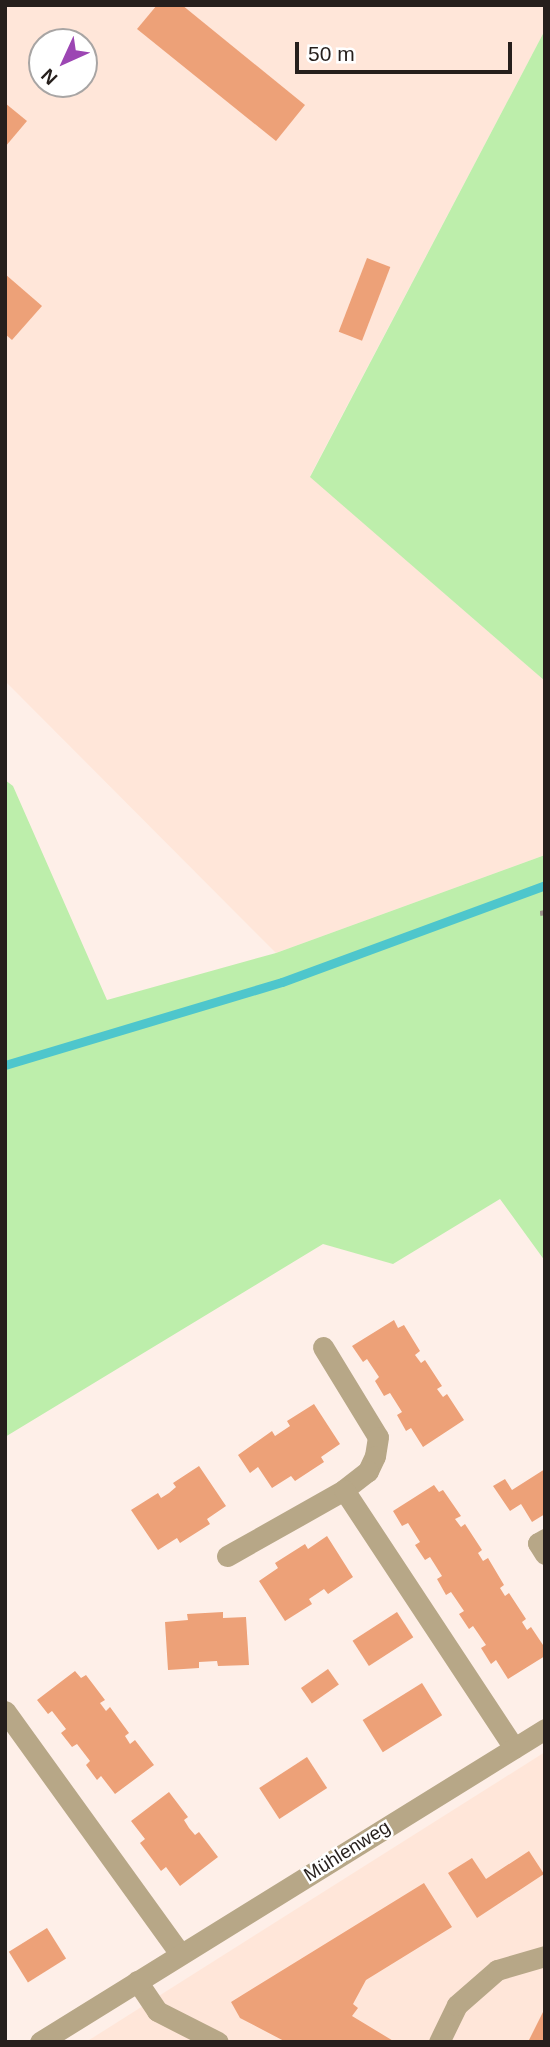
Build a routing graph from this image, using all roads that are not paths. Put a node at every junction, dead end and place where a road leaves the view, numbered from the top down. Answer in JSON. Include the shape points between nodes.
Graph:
{"nodes":[{"id":1,"x":323,"y":1347,"type":"dead end"},
{"id":2,"x":344,"y":1490,"type":"junction"},
{"id":3,"x":545,"y":1539,"type":"edge"},
{"id":4,"x":545,"y":1554,"type":"edge"},
{"id":5,"x":227,"y":1556,"type":"dead end"},
{"id":6,"x":5,"y":1711,"type":"edge"},
{"id":7,"x":545,"y":1729,"type":"edge"},
{"id":8,"x":514,"y":1748,"type":"junction"},
{"id":9,"x":180,"y":1954,"type":"junction"},
{"id":10,"x":545,"y":1956,"type":"edge"},
{"id":11,"x":136,"y":1981,"type":"junction"},
{"id":12,"x":40,"y":2042,"type":"edge"},
{"id":13,"x":218,"y":2042,"type":"edge"},
{"id":14,"x":439,"y":2042,"type":"edge"}],
"edges":[{"from":1,"to":2,"type":"street","via":[[378,1437],[368,1471]]},
{"from":2,"to":5,"type":"street"},
{"from":2,"to":8,"type":"street"},
{"from":3,"to":4,"type":"street","via":[[538,1543]]},
{"from":6,"to":9,"type":"street"},
{"from":7,"to":8,"type":"street","name":"Mühlenweg"},
{"from":8,"to":9,"type":"street","name":"Mühlenweg"},
{"from":9,"to":11,"type":"street","name":"Mühlenweg"},
{"from":10,"to":14,"type":"street","via":[[497,1970],[457,2005]]},
{"from":11,"to":12,"type":"street","name":"Mühlenweg"},
{"from":11,"to":13,"type":"street","via":[[157,2011]]}]}
